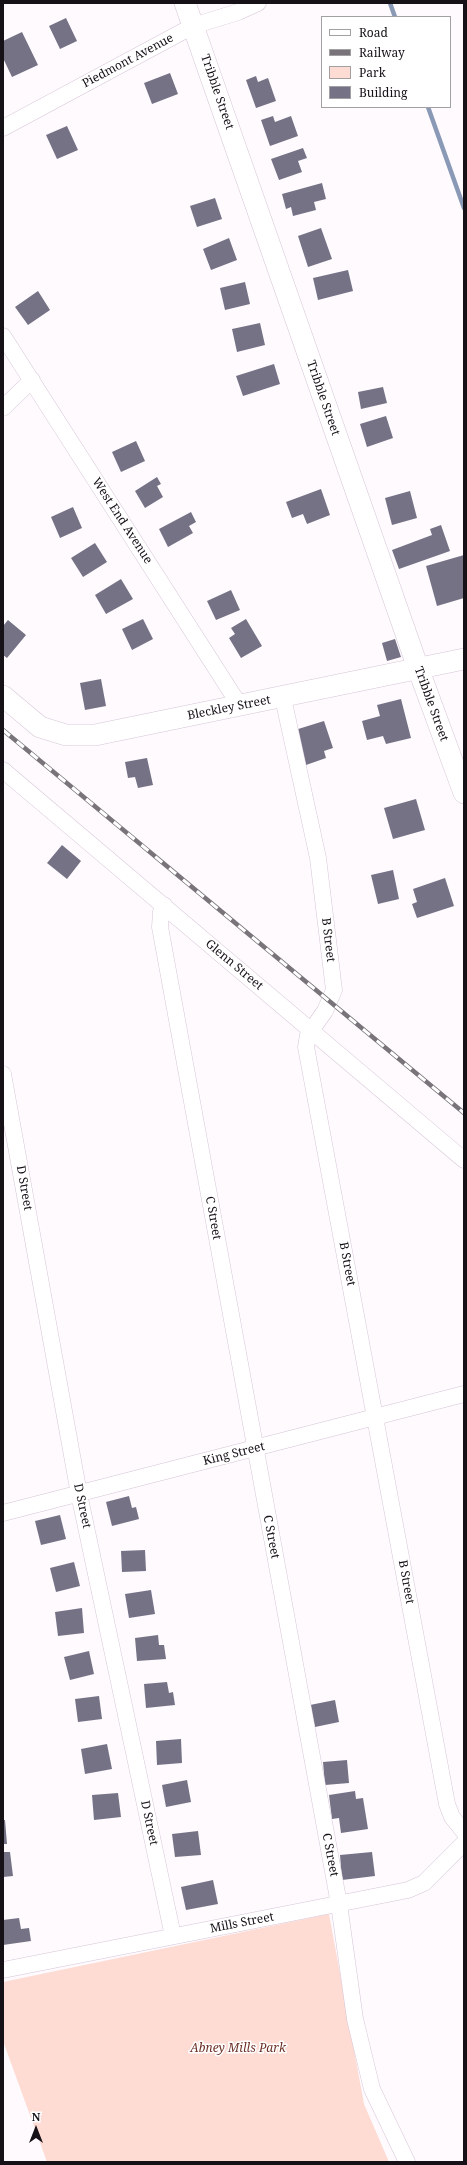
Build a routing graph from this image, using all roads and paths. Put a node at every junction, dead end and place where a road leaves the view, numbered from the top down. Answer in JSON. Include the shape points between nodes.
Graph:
{"nodes":[{"id":1,"x":185,"y":3,"type":"edge"},
{"id":2,"x":258,"y":3,"type":"edge"},
{"id":3,"x":193,"y":26,"type":"junction"},
{"id":4,"x":3,"y":128,"type":"edge"},
{"id":5,"x":3,"y":336,"type":"edge"},
{"id":6,"x":32,"y":380,"type":"junction"},
{"id":7,"x":3,"y":408,"type":"edge"},
{"id":8,"x":464,"y":659,"type":"edge"},
{"id":9,"x":418,"y":668,"type":"junction"},
{"id":10,"x":3,"y":696,"type":"edge"},
{"id":11,"x":283,"y":698,"type":"junction"},
{"id":12,"x":240,"y":706,"type":"junction"},
{"id":13,"x":3,"y":770,"type":"edge"},
{"id":14,"x":464,"y":793,"type":"edge"},
{"id":15,"x":164,"y":905,"type":"junction"},
{"id":16,"x":311,"y":1030,"type":"junction"},
{"id":17,"x":3,"y":1074,"type":"edge"},
{"id":18,"x":464,"y":1160,"type":"edge"},
{"id":19,"x":464,"y":1394,"type":"edge"},
{"id":20,"x":376,"y":1418,"type":"junction"},
{"id":21,"x":254,"y":1448,"type":"junction"},
{"id":22,"x":79,"y":1494,"type":"junction"},
{"id":23,"x":3,"y":1513,"type":"edge"},
{"id":24,"x":464,"y":1832,"type":"edge"},
{"id":25,"x":464,"y":1843,"type":"edge"},
{"id":26,"x":339,"y":1904,"type":"junction"},
{"id":27,"x":173,"y":1936,"type":"junction"},
{"id":28,"x":3,"y":1970,"type":"edge"},
{"id":29,"x":407,"y":2162,"type":"edge"}],
"edges":[{"from":1,"to":3,"type":"street","name":"Tribble Street"},
{"from":2,"to":3,"type":"street","name":"Piedmont Avenue"},
{"from":3,"to":4,"type":"street","name":"Piedmont Avenue"},
{"from":3,"to":9,"type":"street","name":"Tribble Street"},
{"from":5,"to":6,"type":"street","name":"West End Avenue"},
{"from":6,"to":7,"type":"street"},
{"from":6,"to":12,"type":"street","name":"West End Avenue"},
{"from":8,"to":9,"type":"street","name":"Bleckley Street"},
{"from":9,"to":11,"type":"street","name":"Bleckley Street"},
{"from":9,"to":14,"type":"street","name":"Tribble Street"},
{"from":10,"to":12,"type":"street","name":"Bleckley Street","via":[[40,726],[66,735],[95,735]]},
{"from":11,"to":12,"type":"street","name":"Bleckley Street"},
{"from":11,"to":16,"type":"street","name":"B Street","via":[[318,858],[334,990],[325,1011]]},
{"from":13,"to":15,"type":"street","name":"Glenn Street"},
{"from":15,"to":16,"type":"street","name":"Glenn Street"},
{"from":15,"to":21,"type":"street","name":"C Street","via":[[160,927]]},
{"from":16,"to":18,"type":"street","name":"Glenn Street"},
{"from":16,"to":20,"type":"street","name":"B Street","via":[[306,1047]]},
{"from":17,"to":22,"type":"street","name":"D Street"},
{"from":19,"to":20,"type":"street","name":"King Street"},
{"from":20,"to":21,"type":"street","name":"King Street"},
{"from":20,"to":24,"type":"street","name":"B Street","via":[[447,1804],[452,1817]]},
{"from":21,"to":22,"type":"street","name":"King Street"},
{"from":21,"to":26,"type":"street","name":"C Street"},
{"from":22,"to":23,"type":"street","name":"King Street"},
{"from":22,"to":27,"type":"street","name":"D Street"},
{"from":25,"to":26,"type":"street","name":"Mills Street","via":[[424,1883],[408,1890]]},
{"from":26,"to":27,"type":"street","name":"Mills Street"},
{"from":26,"to":29,"type":"street","name":"C Street","via":[[355,2019],[372,2089]]},
{"from":27,"to":28,"type":"street","name":"Mills Street"}]}
